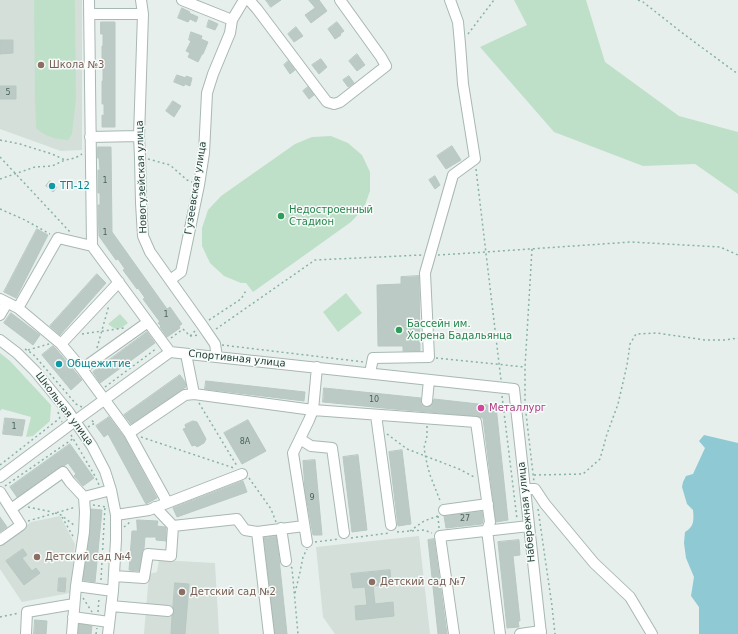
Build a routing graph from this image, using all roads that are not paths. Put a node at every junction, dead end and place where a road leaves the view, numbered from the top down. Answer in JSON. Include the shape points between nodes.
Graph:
{"nodes":[{"id":1,"x":89,"y":0,"type":"edge"},
{"id":2,"x":141,"y":0,"type":"edge"},
{"id":3,"x":182,"y":0,"type":"edge"},
{"id":4,"x":244,"y":0,"type":"edge"},
{"id":5,"x":248,"y":0,"type":"edge"},
{"id":6,"x":340,"y":0,"type":"edge"},
{"id":7,"x":450,"y":0,"type":"edge"},
{"id":8,"x":90,"y":14,"type":"junction"},
{"id":9,"x":143,"y":14,"type":"junction"},
{"id":10,"x":232,"y":20,"type":"junction"},
{"id":11,"x":139,"y":136,"type":"junction"},
{"id":12,"x":90,"y":137,"type":"junction"},
{"id":13,"x":92,"y":246,"type":"junction"},
{"id":14,"x":170,"y":280,"type":"junction"},
{"id":15,"x":119,"y":282,"type":"junction"},
{"id":16,"x":3,"y":301,"type":"edge"},
{"id":17,"x":18,"y":308,"type":"junction"},
{"id":18,"x":0,"y":315,"type":"edge"},
{"id":19,"x":148,"y":322,"type":"junction"},
{"id":20,"x":0,"y":340,"type":"edge"},
{"id":21,"x":59,"y":343,"type":"junction"},
{"id":22,"x":170,"y":352,"type":"junction"},
{"id":23,"x":186,"y":354,"type":"junction"},
{"id":24,"x":217,"y":357,"type":"junction"},
{"id":25,"x":317,"y":367,"type":"junction"},
{"id":26,"x":371,"y":368,"type":"junction"},
{"id":27,"x":82,"y":370,"type":"junction"},
{"id":28,"x":429,"y":380,"type":"junction"},
{"id":29,"x":514,"y":390,"type":"joint"},
{"id":30,"x":194,"y":394,"type":"junction"},
{"id":31,"x":104,"y":400,"type":"junction"},
{"id":32,"x":427,"y":409,"type":"junction"},
{"id":33,"x":313,"y":410,"type":"junction"},
{"id":34,"x":376,"y":415,"type":"junction"},
{"id":35,"x":75,"y":421,"type":"junction"},
{"id":36,"x":129,"y":433,"type":"junction"},
{"id":37,"x":300,"y":438,"type":"junction"},
{"id":38,"x":242,"y":474,"type":"road end"},
{"id":39,"x":0,"y":477,"type":"edge"},
{"id":40,"x":525,"y":489,"type":"junction"},
{"id":41,"x":0,"y":490,"type":"edge"},
{"id":42,"x":107,"y":491,"type":"junction"},
{"id":43,"x":84,"y":501,"type":"junction"},
{"id":44,"x":167,"y":502,"type":"junction"},
{"id":45,"x":488,"y":504,"type":"junction"},
{"id":46,"x":14,"y":507,"type":"junction"},
{"id":47,"x":155,"y":507,"type":"junction"},
{"id":48,"x":112,"y":510,"type":"junction"},
{"id":49,"x":441,"y":513,"type":"road end"},
{"id":50,"x":391,"y":525,"type":"dead end"},
{"id":51,"x":173,"y":526,"type":"junction"},
{"id":52,"x":304,"y":526,"type":"junction"},
{"id":53,"x":529,"y":526,"type":"junction"},
{"id":54,"x":281,"y":528,"type":"junction"},
{"id":55,"x":487,"y":530,"type":"junction"},
{"id":56,"x":257,"y":532,"type":"junction"},
{"id":57,"x":344,"y":533,"type":"dead end"},
{"id":58,"x":0,"y":540,"type":"edge"},
{"id":59,"x":310,"y":542,"type":"road end"},
{"id":60,"x":286,"y":561,"type":"road end"},
{"id":61,"x":114,"y":576,"type":"junction"},
{"id":62,"x":76,"y":586,"type":"junction"},
{"id":63,"x":113,"y":591,"type":"junction"},
{"id":64,"x":74,"y":604,"type":"junction"},
{"id":65,"x":111,"y":606,"type":"junction"},
{"id":66,"x":168,"y":611,"type":"dead end"},
{"id":67,"x":73,"y":617,"type":"junction"},
{"id":68,"x":109,"y":622,"type":"junction"},
{"id":69,"x":541,"y":632,"type":"edge"},
{"id":70,"x":26,"y":634,"type":"edge"},
{"id":71,"x":72,"y":634,"type":"edge"},
{"id":72,"x":108,"y":634,"type":"edge"},
{"id":73,"x":269,"y":634,"type":"edge"},
{"id":74,"x":454,"y":634,"type":"edge"},
{"id":75,"x":500,"y":634,"type":"edge"},
{"id":76,"x":520,"y":634,"type":"edge"},
{"id":77,"x":652,"y":634,"type":"edge"}],
"edges":[{"from":1,"to":8,"type":"street"},
{"from":2,"to":9,"type":"street","name":"Новогузейская улица"},
{"from":3,"to":10,"type":"street"},
{"from":4,"to":10,"type":"street","name":"Гузеевская улица"},
{"from":5,"to":6,"type":"street","via":[[327,102],[334,104],[386,66]]},
{"from":7,"to":26,"type":"street","via":[[458,22],[463,84],[475,159],[453,175],[425,273],[429,357],[373,358]]},
{"from":8,"to":9,"type":"street"},
{"from":8,"to":12,"type":"street"},
{"from":9,"to":11,"type":"street","name":"Новогузейская улица"},
{"from":10,"to":14,"type":"street","name":"Гузеевская улица","via":[[230,33],[207,93],[204,153],[181,272]]},
{"from":11,"to":12,"type":"street"},
{"from":11,"to":14,"type":"street","name":"Новогузейская улица","via":[[143,236],[150,252]]},
{"from":12,"to":13,"type":"street"},
{"from":13,"to":15,"type":"street"},
{"from":13,"to":17,"type":"street","via":[[58,238]]},
{"from":14,"to":24,"type":"street","name":"Новогузейская улица","via":[[215,344]]},
{"from":15,"to":19,"type":"street"},
{"from":15,"to":21,"type":"street"},
{"from":16,"to":17,"type":"street"},
{"from":16,"to":18,"type":"street"},
{"from":17,"to":21,"type":"street"},
{"from":19,"to":22,"type":"street"},
{"from":19,"to":27,"type":"street"},
{"from":20,"to":35,"type":"street","name":"Школьная улица","via":[[35,371]]},
{"from":21,"to":27,"type":"street"},
{"from":22,"to":23,"type":"street","name":"Спортивная улица"},
{"from":22,"to":31,"type":"street"},
{"from":23,"to":24,"type":"street","name":"Спортивная улица"},
{"from":23,"to":30,"type":"street"},
{"from":24,"to":25,"type":"street","name":"Спортивная улица"},
{"from":25,"to":26,"type":"street","name":"Спортивная улица"},
{"from":25,"to":33,"type":"street"},
{"from":26,"to":28,"type":"street","name":"Спортивная улица"},
{"from":27,"to":31,"type":"street"},
{"from":28,"to":29,"type":"street","name":"Спортивная улица"},
{"from":28,"to":32,"type":"street"},
{"from":29,"to":40,"type":"street","name":"Набережная улица"},
{"from":30,"to":33,"type":"street"},
{"from":30,"to":36,"type":"street","via":[[185,395]]},
{"from":31,"to":35,"type":"street"},
{"from":31,"to":36,"type":"street"},
{"from":32,"to":34,"type":"street"},
{"from":32,"to":45,"type":"street","via":[[476,422]]},
{"from":33,"to":34,"type":"street"},
{"from":33,"to":37,"type":"street"},
{"from":34,"to":50,"type":"street"},
{"from":35,"to":39,"type":"street"},
{"from":35,"to":42,"type":"street","name":"Школьная улица","via":[[105,471]]},
{"from":36,"to":44,"type":"street"},
{"from":37,"to":52,"type":"street","via":[[293,453]]},
{"from":37,"to":57,"type":"street","via":[[311,446],[332,448]]},
{"from":38,"to":44,"type":"street"},
{"from":40,"to":53,"type":"street","name":"Набережная улица"},
{"from":40,"to":77,"type":"street","via":[[535,489],[594,563],[630,597]]},
{"from":41,"to":46,"type":"street"},
{"from":42,"to":43,"type":"street"},
{"from":42,"to":48,"type":"street","name":"Школьная улица"},
{"from":43,"to":46,"type":"street","via":[[63,472]]},
{"from":43,"to":62,"type":"street","via":[[86,512]]},
{"from":44,"to":47,"type":"street"},
{"from":45,"to":49,"type":"street"},
{"from":45,"to":55,"type":"street","via":[[490,522]]},
{"from":46,"to":58,"type":"street","via":[[21,525]]},
{"from":47,"to":48,"type":"street","via":[[149,510]]},
{"from":47,"to":51,"type":"street"},
{"from":48,"to":61,"type":"street","name":"Школьная улица","via":[[116,540]]},
{"from":51,"to":56,"type":"street","via":[[237,519],[245,530]]},
{"from":51,"to":61,"type":"street","via":[[171,556],[148,554],[144,578]]},
{"from":52,"to":54,"type":"street"},
{"from":52,"to":59,"type":"street"},
{"from":53,"to":55,"type":"street"},
{"from":53,"to":69,"type":"street","name":"Набережная улица"},
{"from":54,"to":56,"type":"street"},
{"from":54,"to":60,"type":"street"},
{"from":55,"to":74,"type":"street","via":[[440,536]]},
{"from":55,"to":75,"type":"street"},
{"from":56,"to":73,"type":"street"},
{"from":61,"to":63,"type":"street","name":"Школьная улица"},
{"from":62,"to":63,"type":"street"},
{"from":62,"to":64,"type":"street"},
{"from":63,"to":65,"type":"street","name":"Школьная улица"},
{"from":64,"to":67,"type":"street"},
{"from":64,"to":70,"type":"street","via":[[27,612]]},
{"from":65,"to":66,"type":"street"},
{"from":65,"to":68,"type":"street","name":"Школьная улица"},
{"from":67,"to":68,"type":"street"},
{"from":67,"to":71,"type":"street"},
{"from":68,"to":72,"type":"street","name":"Школьная улица"},
{"from":69,"to":76,"type":"street"}]}
